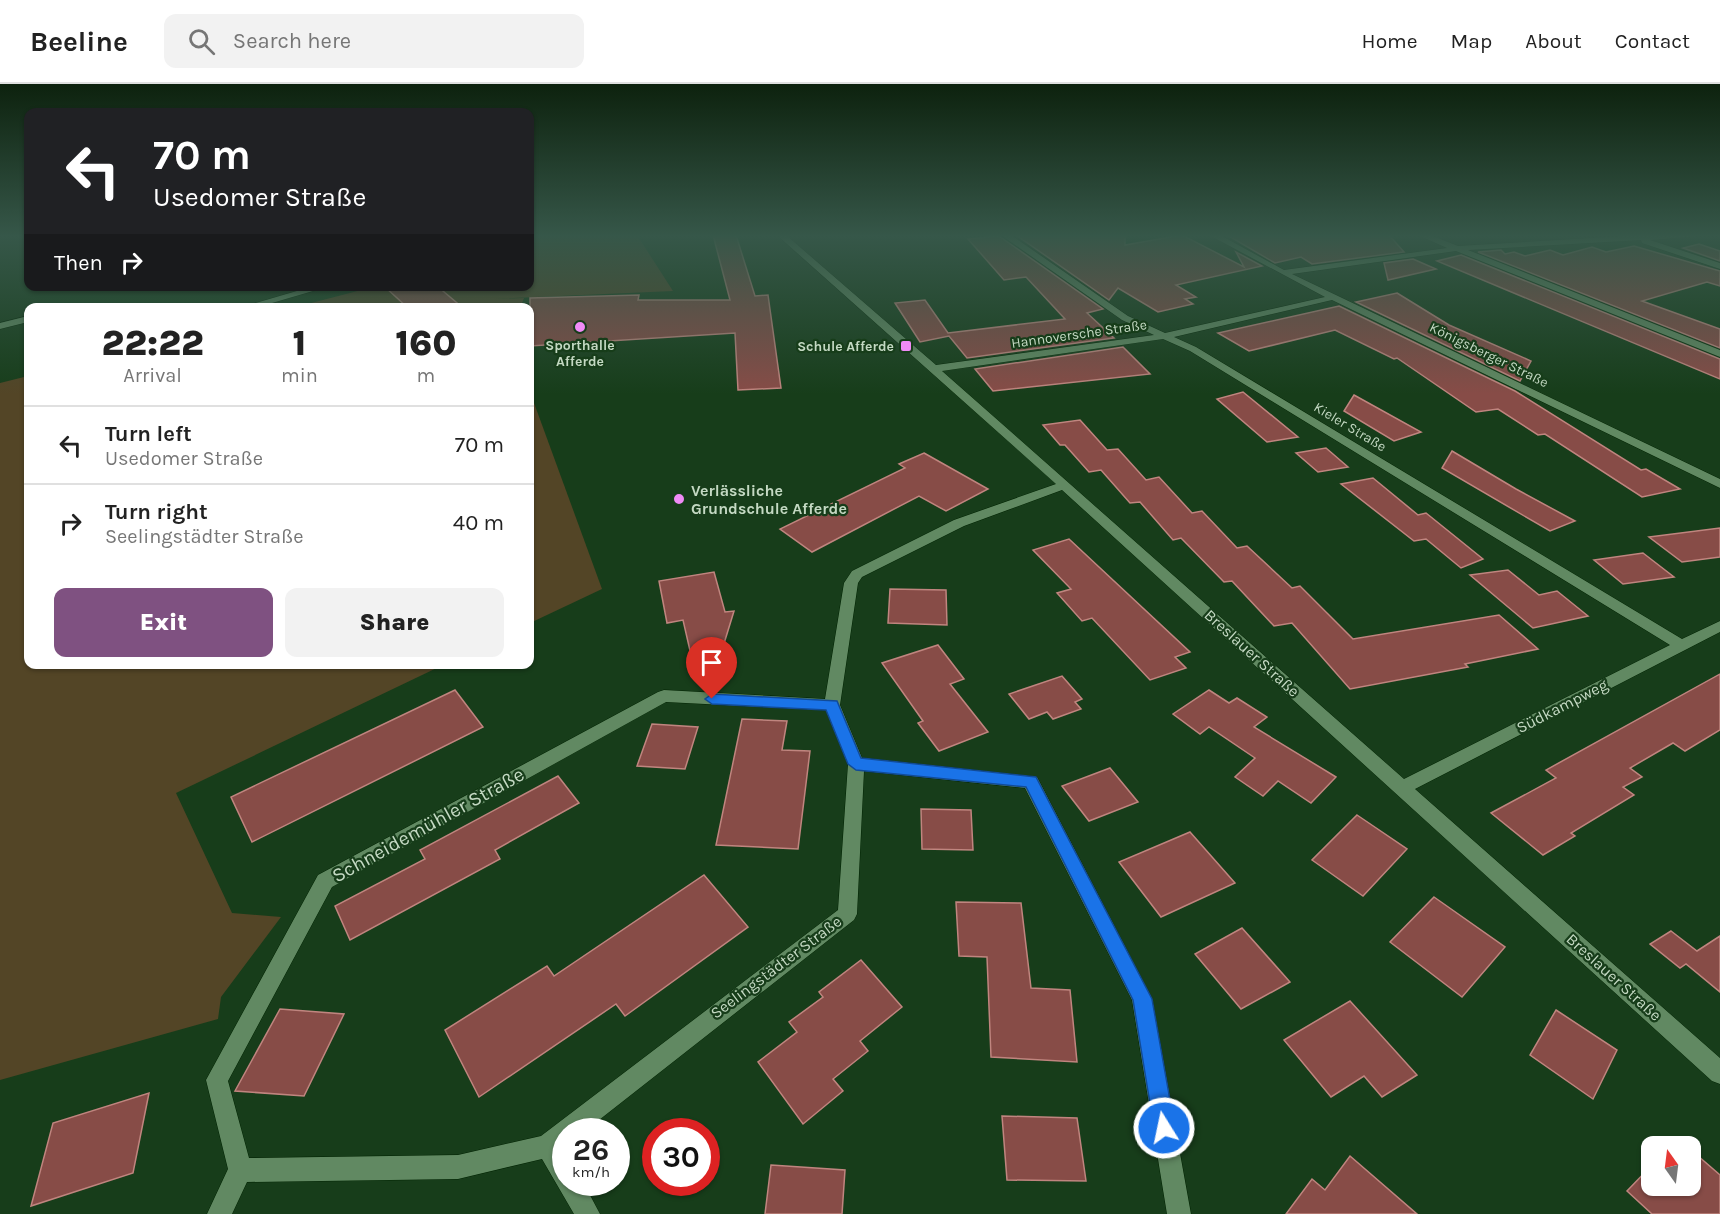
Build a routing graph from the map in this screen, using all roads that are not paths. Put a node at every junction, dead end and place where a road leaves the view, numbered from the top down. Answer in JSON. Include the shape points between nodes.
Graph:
{"nodes":[{"id":1,"x":841,"y":288,"type":"edge"},
{"id":2,"x":1081,"y":288,"type":"edge"},
{"id":3,"x":1315,"y":288,"type":"edge"},
{"id":4,"x":1553,"y":288,"type":"edge"},
{"id":5,"x":307,"y":291,"type":"edge"},
{"id":6,"x":1335,"y":297,"type":"junction"},
{"id":7,"x":262,"y":303,"type":"edge"},
{"id":8,"x":24,"y":320,"type":"edge"},
{"id":9,"x":0,"y":326,"type":"edge"},
{"id":10,"x":1164,"y":336,"type":"junction"},
{"id":11,"x":1720,"y":354,"type":"edge"},
{"id":12,"x":933,"y":369,"type":"junction"},
{"id":13,"x":1720,"y":484,"type":"edge"},
{"id":14,"x":1064,"y":485,"type":"junction"},
{"id":15,"x":1720,"y":626,"type":"edge"},
{"id":16,"x":1681,"y":645,"type":"junction"},
{"id":17,"x":832,"y":705,"type":"junction"},
{"id":18,"x":856,"y":764,"type":"junction"},
{"id":19,"x":1404,"y":788,"type":"junction"},
{"id":20,"x":1720,"y":1073,"type":"edge"},
{"id":21,"x":583,"y":1118,"type":"edge"},
{"id":22,"x":552,"y":1138,"type":"edge"},
{"id":23,"x":240,"y":1170,"type":"junction"},
{"id":24,"x":577,"y":1196,"type":"edge"},
{"id":25,"x":219,"y":1214,"type":"edge"},
{"id":26,"x":588,"y":1214,"type":"edge"},
{"id":27,"x":1179,"y":1214,"type":"edge"}],
"edges":[{"from":1,"to":12,"type":"street","name":"Breslauer Straße"},
{"from":2,"to":10,"type":"street","name":"Kieler Straße","via":[[1125,318]]},
{"from":3,"to":6,"type":"street","name":"Königsberger Straße"},
{"from":4,"to":11,"type":"street"},
{"from":5,"to":7,"type":"street"},
{"from":6,"to":10,"type":"street","name":"Hannoversche Straße"},
{"from":6,"to":13,"type":"street","name":"Königsberger Straße"},
{"from":8,"to":9,"type":"street"},
{"from":10,"to":12,"type":"street","name":"Hannoversche Straße"},
{"from":10,"to":16,"type":"street","name":"Kieler Straße","via":[[1193,349]]},
{"from":12,"to":14,"type":"street","name":"Breslauer Straße"},
{"from":14,"to":17,"type":"street","via":[[959,524],[857,574],[851,583]]},
{"from":14,"to":19,"type":"street","name":"Breslauer Straße"},
{"from":15,"to":16,"type":"street","name":"Südkampweg"},
{"from":16,"to":19,"type":"street","name":"Südkampweg"},
{"from":17,"to":18,"type":"street","name":"Seelingstädter Straße"},
{"from":17,"to":23,"type":"street","name":"Schneidemühler Straße","via":[[664,696],[325,881],[217,1080]]},
{"from":18,"to":21,"type":"street","name":"Seelingstädter Straße","via":[[847,914]]},
{"from":18,"to":27,"type":"street","via":[[1031,782],[1142,999]]},
{"from":19,"to":20,"type":"street","name":"Breslauer Straße"},
{"from":22,"to":23,"type":"street","via":[[458,1167]]},
{"from":23,"to":25,"type":"street"},
{"from":24,"to":26,"type":"street"}]}
